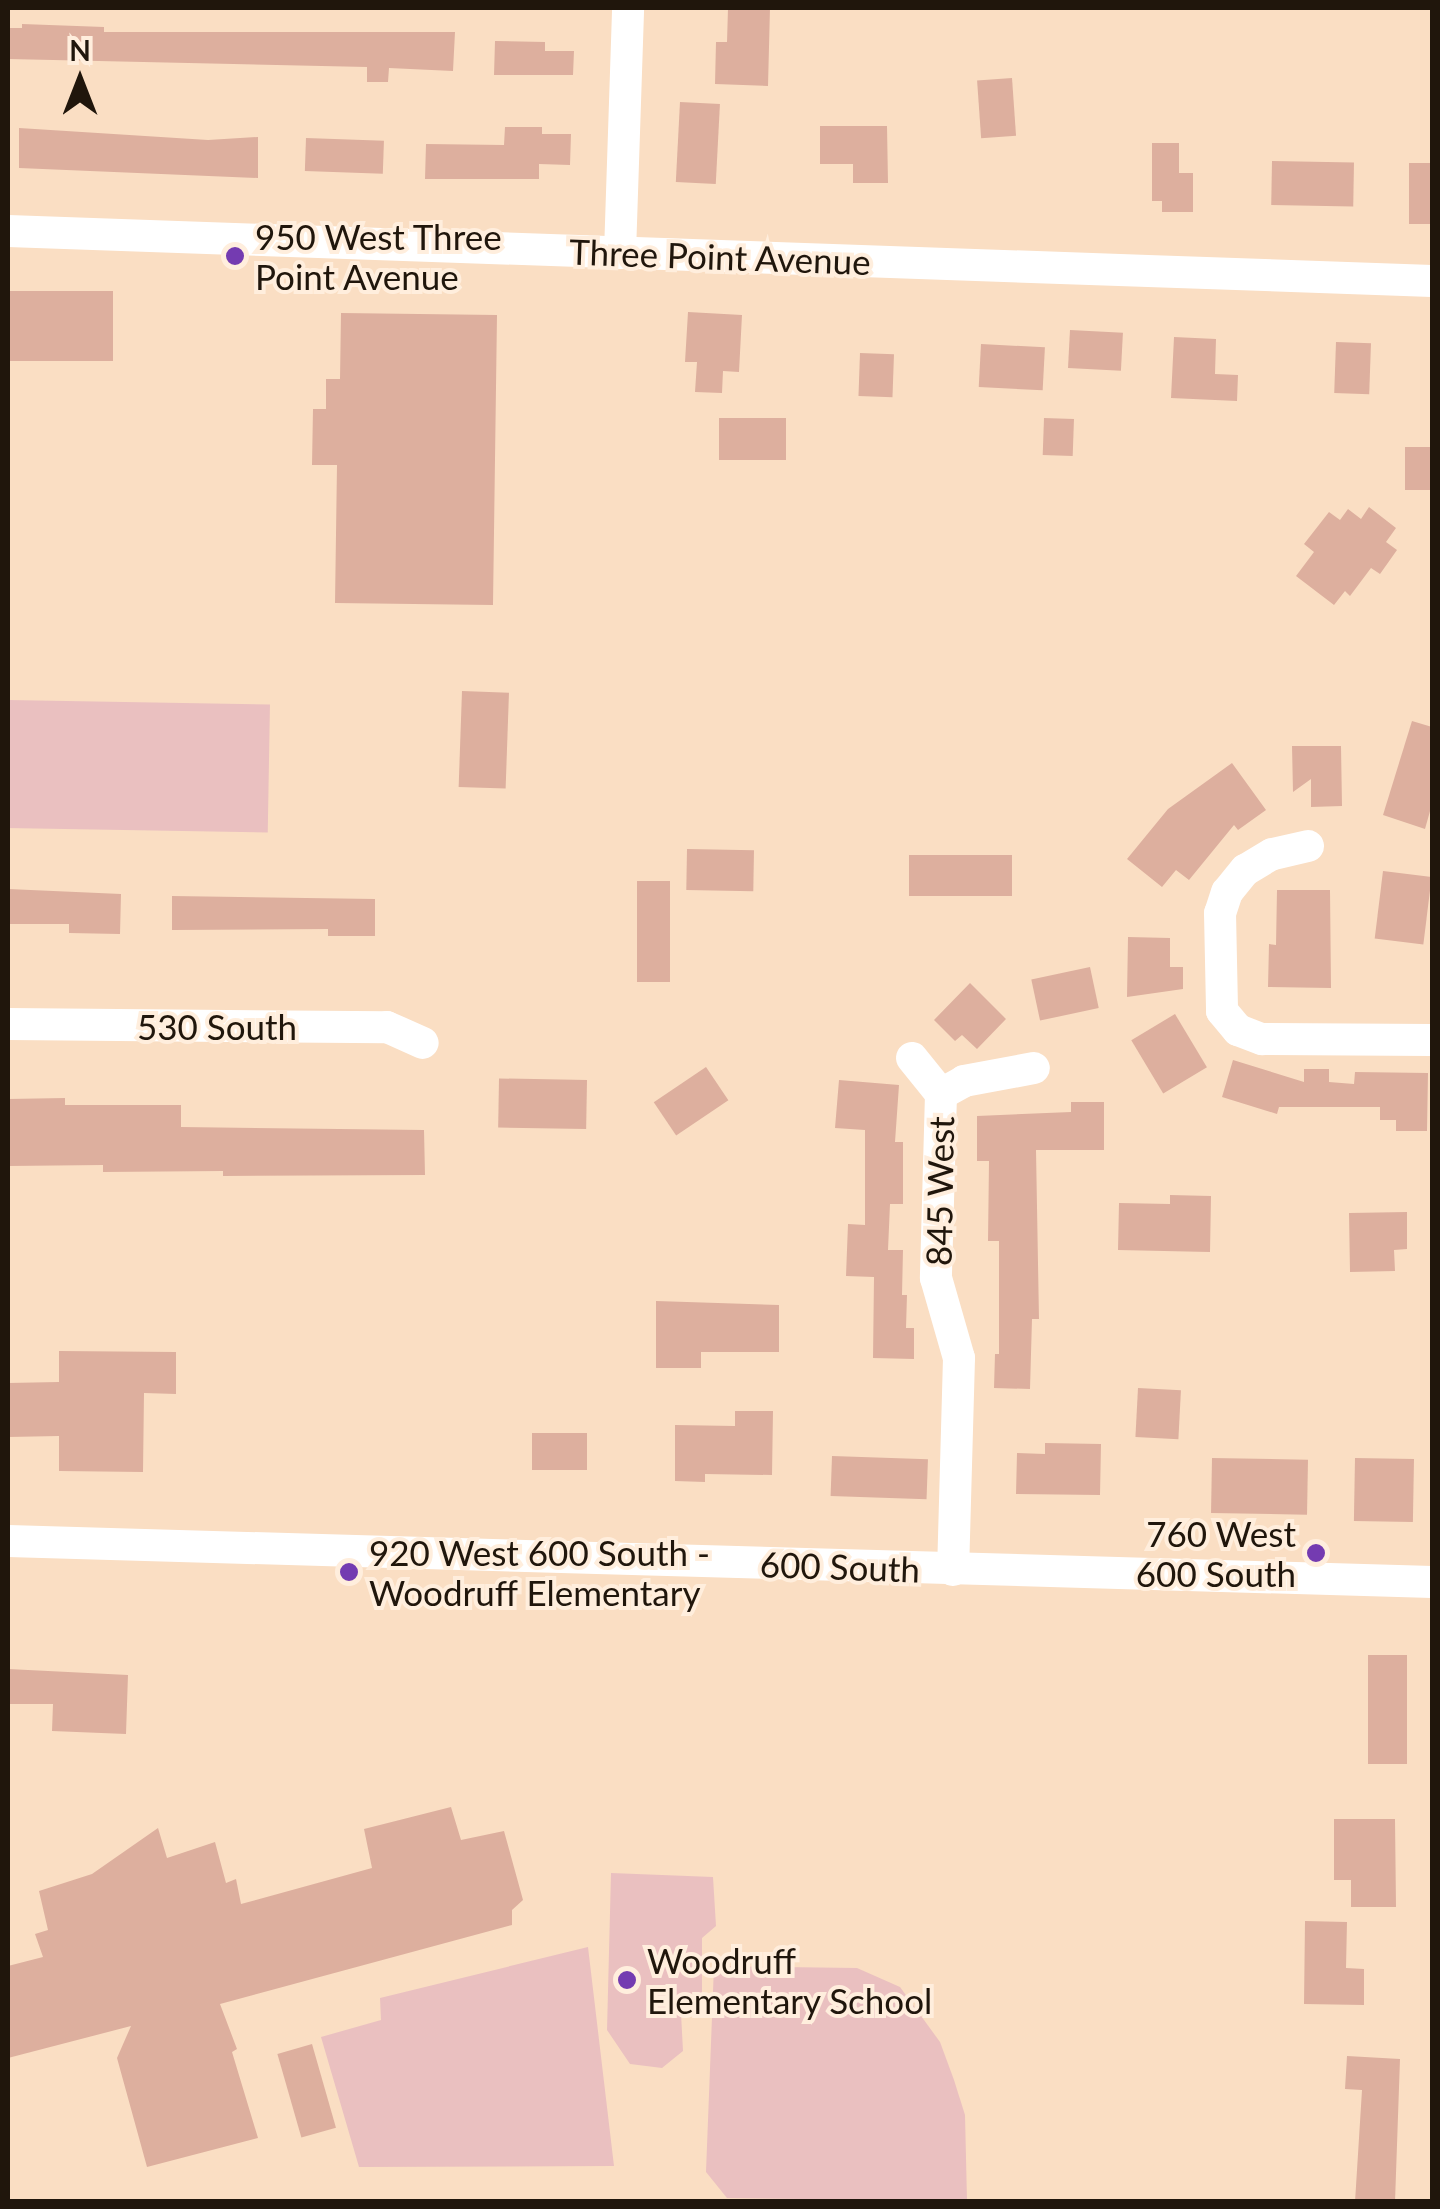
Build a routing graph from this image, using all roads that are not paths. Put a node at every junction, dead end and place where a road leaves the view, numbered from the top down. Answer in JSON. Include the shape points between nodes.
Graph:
{"nodes":[{"id":1,"x":628,"y":8,"type":"edge"},
{"id":2,"x":8,"y":231,"type":"edge"},
{"id":3,"x":620,"y":252,"type":"junction"},
{"id":4,"x":1432,"y":282,"type":"edge"},
{"id":5,"x":1308,"y":846,"type":"dead end"},
{"id":6,"x":8,"y":1024,"type":"edge"},
{"id":7,"x":1432,"y":1040,"type":"edge"},
{"id":8,"x":422,"y":1044,"type":"dead end"},
{"id":9,"x":912,"y":1058,"type":"dead end"},
{"id":10,"x":1034,"y":1068,"type":"dead end"},
{"id":11,"x":941,"y":1094,"type":"junction"},
{"id":12,"x":8,"y":1541,"type":"edge"},
{"id":13,"x":953,"y":1570,"type":"junction"},
{"id":14,"x":1432,"y":1582,"type":"edge"}],
"edges":[{"from":1,"to":3,"type":"street"},
{"from":2,"to":3,"type":"street","name":"Three Point Avenue"},
{"from":3,"to":4,"type":"street","name":"Three Point Avenue"},
{"from":5,"to":7,"type":"street","via":[[1272,854],[1226,892],[1219,925],[1222,1012],[1238,1030],[1262,1039]]},
{"from":6,"to":8,"type":"street","name":"530 South","via":[[387,1028]]},
{"from":9,"to":11,"type":"street","name":"845 West"},
{"from":10,"to":11,"type":"street","via":[[964,1081]]},
{"from":11,"to":13,"type":"street","name":"845 West","via":[[936,1278],[959,1358]]},
{"from":12,"to":13,"type":"street","name":"600 South"},
{"from":13,"to":14,"type":"street","name":"600 South"}]}
